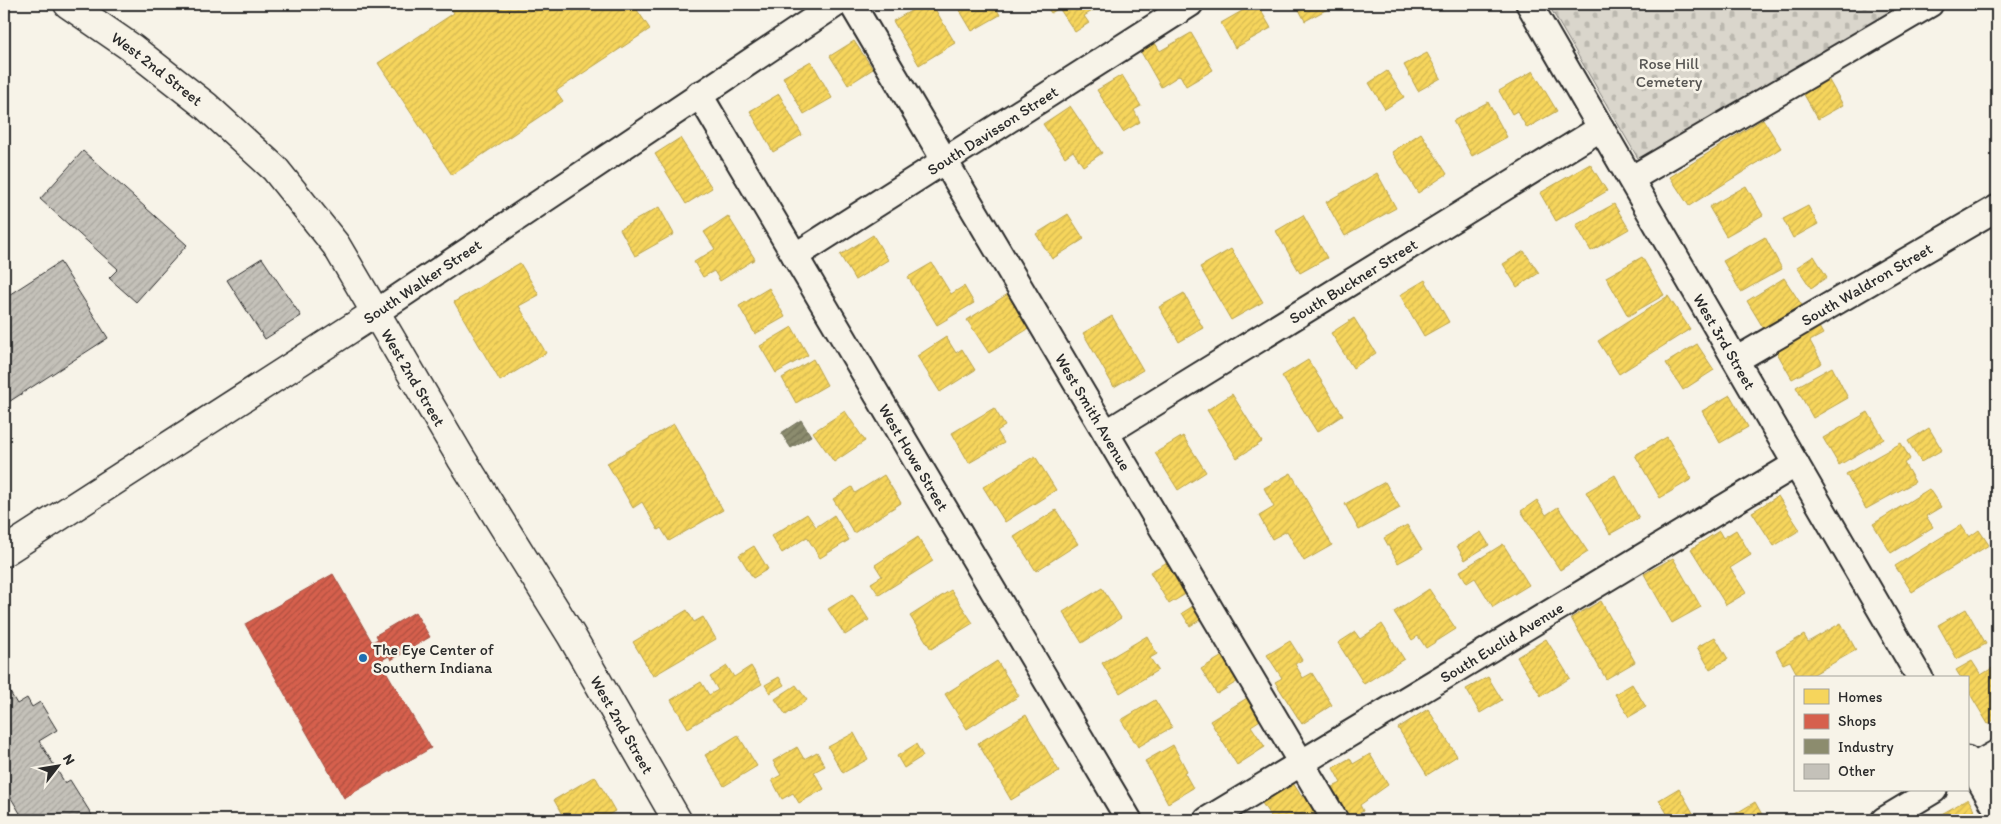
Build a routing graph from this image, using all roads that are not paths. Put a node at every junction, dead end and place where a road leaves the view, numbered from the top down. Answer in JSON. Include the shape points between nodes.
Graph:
{"nodes":[{"id":1,"x":68,"y":4,"type":"edge"},
{"id":2,"x":836,"y":4,"type":"edge"},
{"id":3,"x":852,"y":4,"type":"edge"},
{"id":4,"x":1190,"y":4,"type":"edge"},
{"id":5,"x":1529,"y":4,"type":"edge"},
{"id":6,"x":1930,"y":4,"type":"edge"},
{"id":7,"x":699,"y":94,"type":"junction"},
{"id":8,"x":1601,"y":128,"type":"junction"},
{"id":9,"x":944,"y":160,"type":"junction"},
{"id":10,"x":1631,"y":179,"type":"junction"},
{"id":11,"x":1997,"y":208,"type":"edge"},
{"id":12,"x":795,"y":256,"type":"junction"},
{"id":13,"x":375,"y":313,"type":"junction"},
{"id":14,"x":1736,"y":360,"type":"junction"},
{"id":15,"x":1106,"y":433,"type":"junction"},
{"id":16,"x":1796,"y":464,"type":"junction"},
{"id":17,"x":4,"y":552,"type":"edge"},
{"id":18,"x":1919,"y":676,"type":"edge"},
{"id":19,"x":1997,"y":753,"type":"edge"},
{"id":20,"x":1301,"y":764,"type":"junction"},
{"id":21,"x":1969,"y":766,"type":"edge"},
{"id":22,"x":1931,"y":792,"type":"edge"},
{"id":23,"x":1997,"y":810,"type":"edge"},
{"id":24,"x":677,"y":820,"type":"edge"},
{"id":25,"x":1129,"y":820,"type":"edge"},
{"id":26,"x":1207,"y":820,"type":"edge"},
{"id":27,"x":1335,"y":820,"type":"edge"},
{"id":28,"x":1884,"y":820,"type":"edge"}],
"edges":[{"from":1,"to":13,"type":"main road","name":"West 2nd Street","via":[[132,48],[206,106],[275,170],[336,245]]},
{"from":2,"to":7,"type":"street","name":"South Walker Street"},
{"from":3,"to":9,"type":"street","name":"West Smith Avenue"},
{"from":4,"to":9,"type":"street","name":"South Davisson Street"},
{"from":5,"to":8,"type":"street","name":"West 3rd Street"},
{"from":6,"to":10,"type":"street"},
{"from":7,"to":12,"type":"street","name":"West Howe Street"},
{"from":7,"to":13,"type":"street","name":"South Walker Street"},
{"from":8,"to":10,"type":"street","name":"West 3rd Street"},
{"from":8,"to":15,"type":"street","name":"South Buckner Street"},
{"from":9,"to":12,"type":"street","name":"South Davisson Street"},
{"from":9,"to":15,"type":"street","name":"West Smith Avenue"},
{"from":10,"to":14,"type":"street","name":"West 3rd Street"},
{"from":11,"to":14,"type":"street","name":"South Waldron Street"},
{"from":12,"to":25,"type":"street","name":"West Howe Street"},
{"from":13,"to":17,"type":"main road","name":"South Walker Street"},
{"from":13,"to":24,"type":"main road","name":"West 2nd Street","via":[[571,635]]},
{"from":14,"to":16,"type":"street","name":"West 3rd Street"},
{"from":15,"to":20,"type":"street","name":"West Smith Avenue"},
{"from":16,"to":18,"type":"street","name":"West 3rd Street"},
{"from":16,"to":20,"type":"street","name":"South Euclid Avenue"},
{"from":19,"to":21,"type":"street"},
{"from":20,"to":26,"type":"street","name":"South Euclid Avenue"},
{"from":20,"to":27,"type":"street","name":"West Smith Avenue"},
{"from":21,"to":23,"type":"street"},
{"from":22,"to":28,"type":"street"}]}
